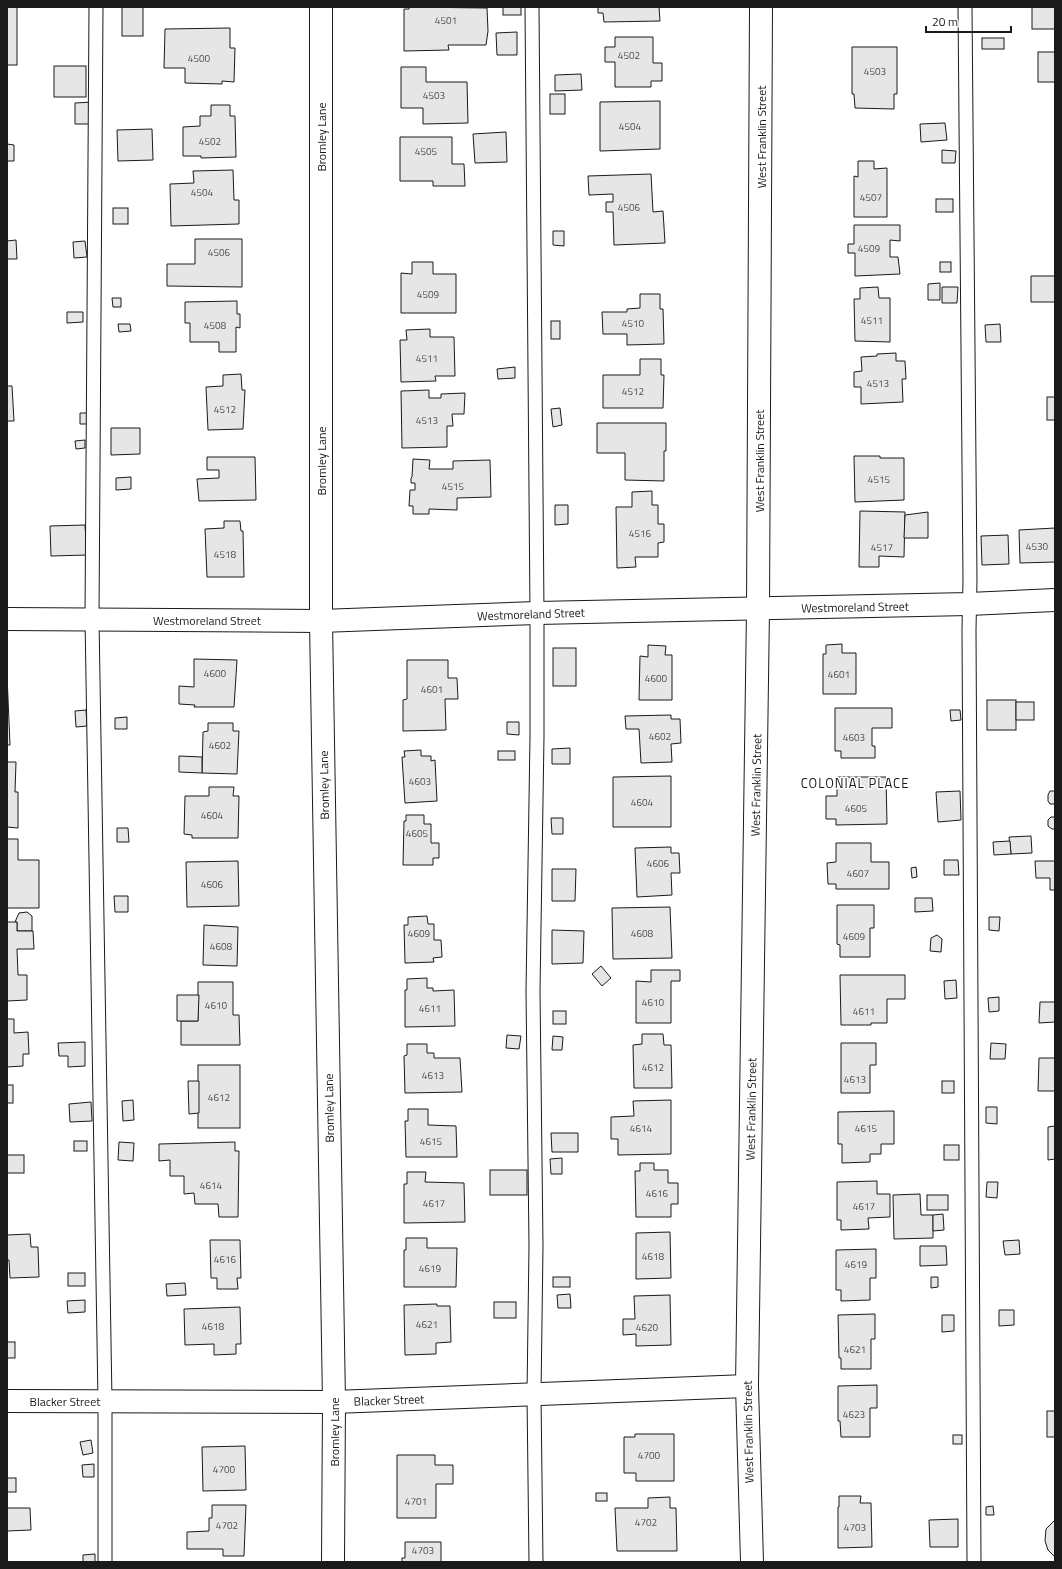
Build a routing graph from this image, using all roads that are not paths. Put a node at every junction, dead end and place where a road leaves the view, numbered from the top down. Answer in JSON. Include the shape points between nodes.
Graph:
{"nodes":[{"id":1,"x":96,"y":7,"type":"edge"},
{"id":2,"x":321,"y":7,"type":"edge"},
{"id":3,"x":532,"y":7,"type":"edge"},
{"id":4,"x":761,"y":7,"type":"edge"},
{"id":5,"x":965,"y":7,"type":"edge"},
{"id":6,"x":1055,"y":600,"type":"edge"},
{"id":7,"x":969,"y":604,"type":"junction"},
{"id":8,"x":758,"y":609,"type":"junction"},
{"id":9,"x":537,"y":613,"type":"junction"},
{"id":10,"x":7,"y":619,"type":"edge"},
{"id":11,"x":92,"y":619,"type":"junction"},
{"id":12,"x":321,"y":621,"type":"junction"},
{"id":13,"x":747,"y":1386,"type":"junction"},
{"id":14,"x":534,"y":1395,"type":"junction"},
{"id":15,"x":7,"y":1401,"type":"edge"},
{"id":16,"x":105,"y":1401,"type":"junction"},
{"id":17,"x":334,"y":1402,"type":"junction"},
{"id":18,"x":105,"y":1562,"type":"edge"},
{"id":19,"x":333,"y":1562,"type":"edge"},
{"id":20,"x":536,"y":1562,"type":"edge"},
{"id":21,"x":752,"y":1562,"type":"edge"},
{"id":22,"x":974,"y":1562,"type":"edge"}],
"edges":[{"from":1,"to":11,"type":"lane"},
{"from":2,"to":12,"type":"street","name":"Bromley Lane"},
{"from":3,"to":9,"type":"lane"},
{"from":4,"to":8,"type":"street","name":"West Franklin Street"},
{"from":5,"to":7,"type":"lane"},
{"from":6,"to":7,"type":"street","name":"Westmoreland Street"},
{"from":7,"to":8,"type":"street","name":"Westmoreland Street"},
{"from":7,"to":22,"type":"lane"},
{"from":8,"to":9,"type":"street","name":"Westmoreland Street"},
{"from":8,"to":13,"type":"street","name":"West Franklin Street"},
{"from":9,"to":12,"type":"street","name":"Westmoreland Street"},
{"from":9,"to":14,"type":"lane","via":[[533,991],[536,1246]]},
{"from":10,"to":11,"type":"street","name":"Westmoreland Street"},
{"from":11,"to":12,"type":"street","name":"Westmoreland Street"},
{"from":11,"to":16,"type":"lane"},
{"from":12,"to":17,"type":"street","name":"Bromley Lane"},
{"from":13,"to":14,"type":"street","name":"Blacker Street"},
{"from":13,"to":21,"type":"street","name":"West Franklin Street"},
{"from":14,"to":17,"type":"street","name":"Blacker Street"},
{"from":14,"to":20,"type":"lane"},
{"from":15,"to":16,"type":"street","name":"Blacker Street"},
{"from":16,"to":17,"type":"street","name":"Blacker Street"},
{"from":16,"to":18,"type":"lane"},
{"from":17,"to":19,"type":"street","name":"Bromley Lane"}]}
